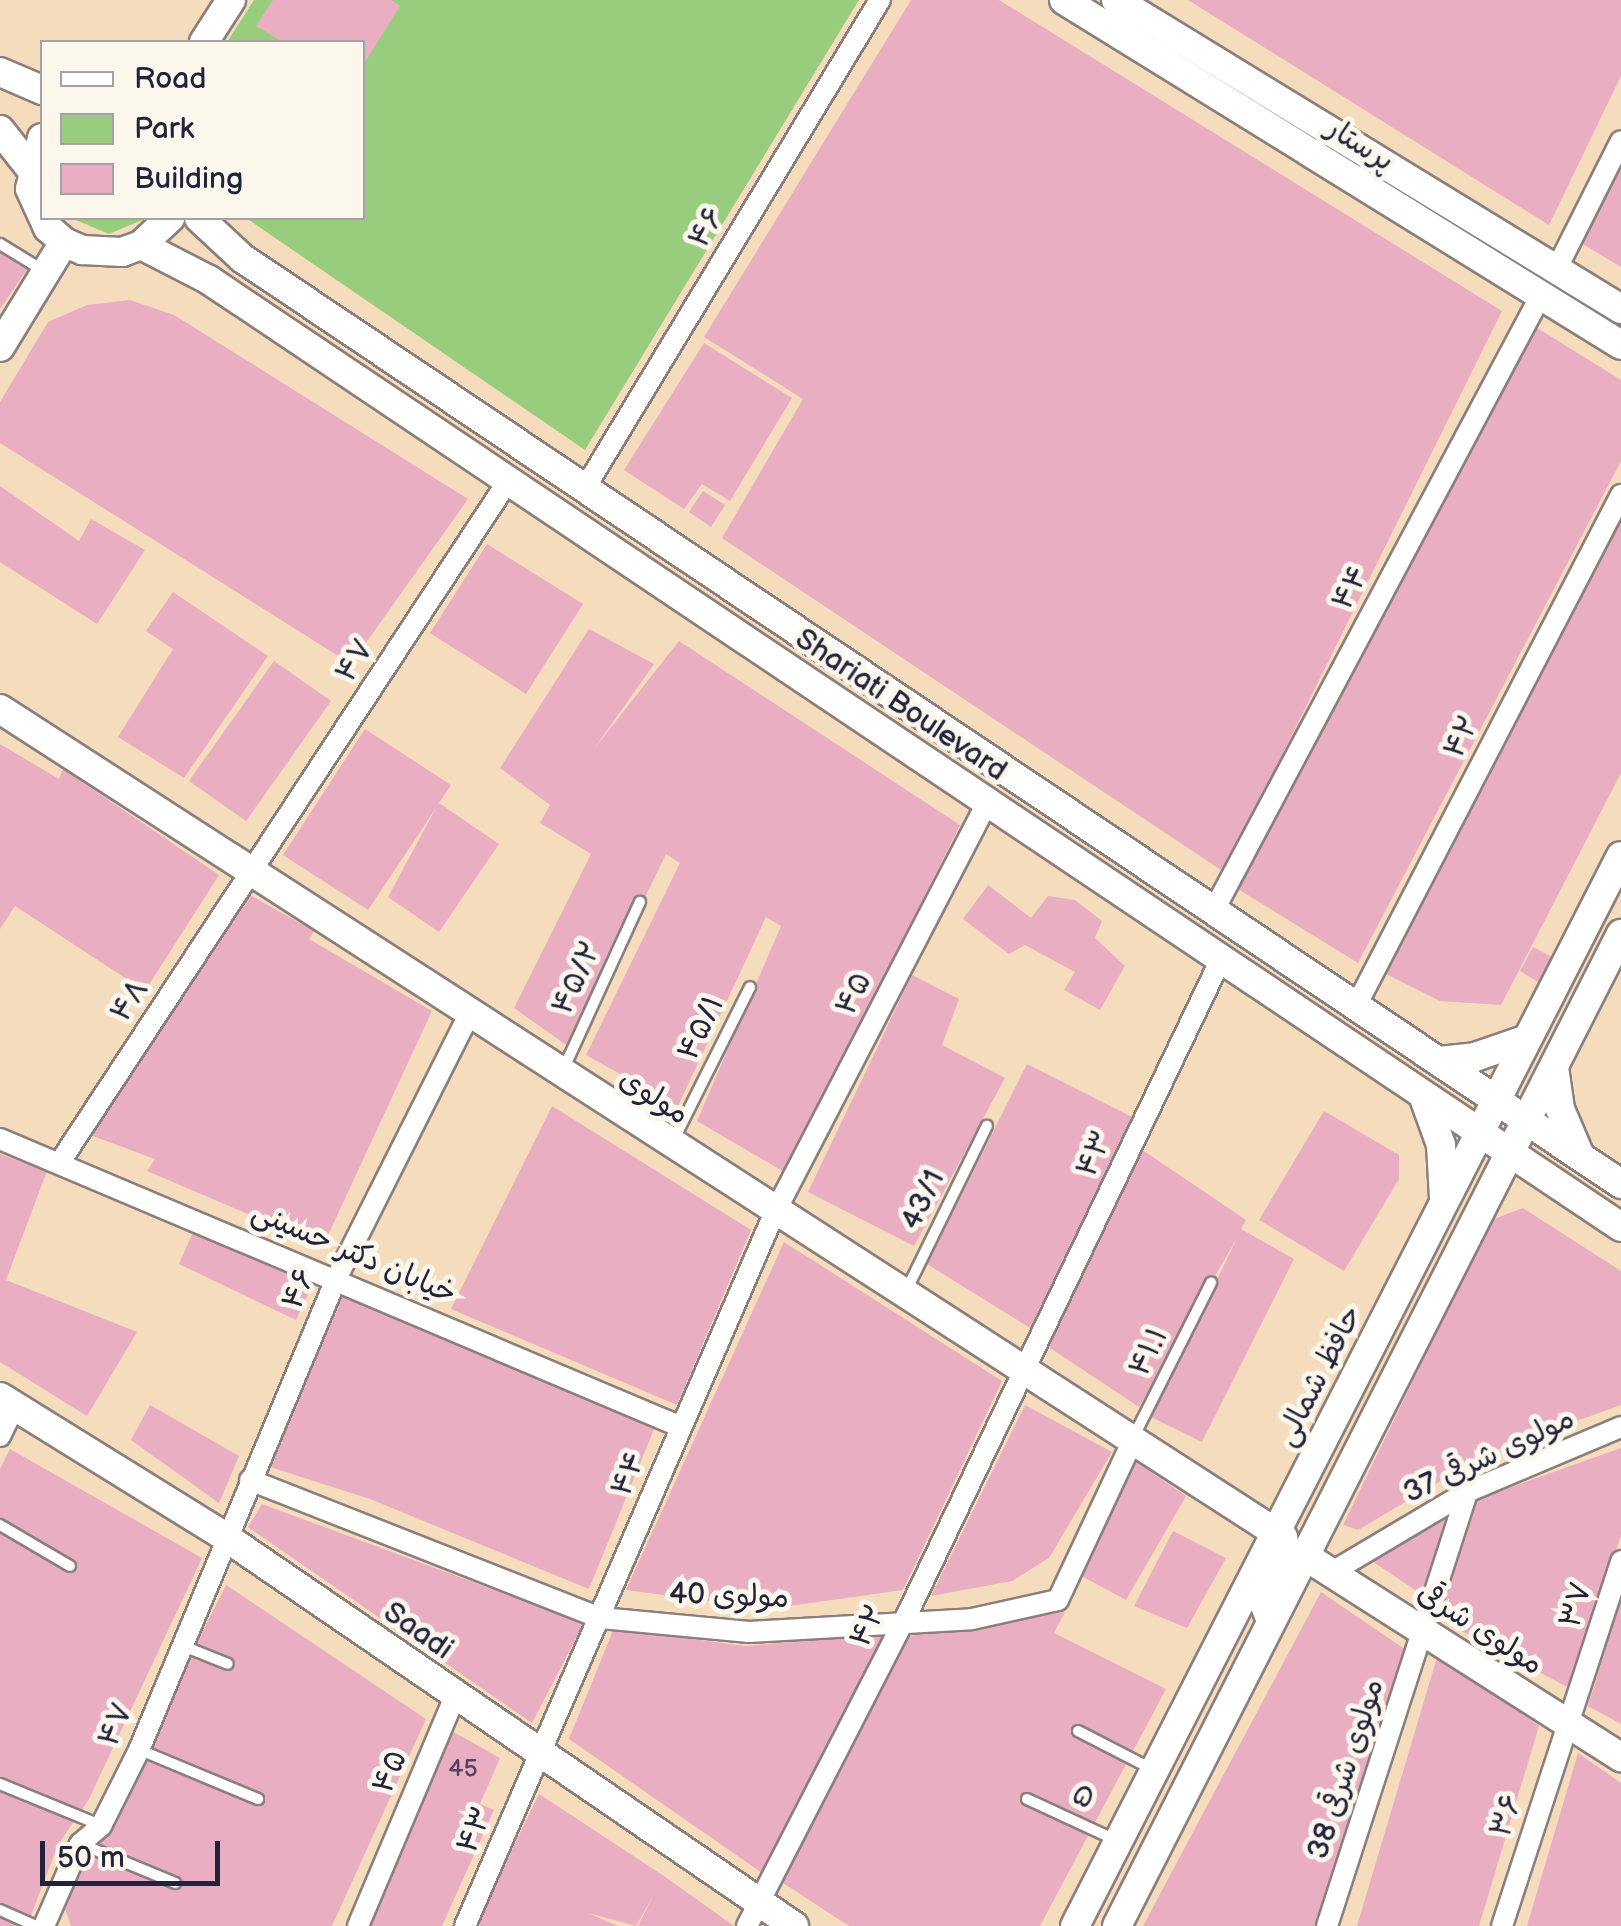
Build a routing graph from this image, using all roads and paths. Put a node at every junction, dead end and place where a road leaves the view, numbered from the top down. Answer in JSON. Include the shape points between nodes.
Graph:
{"nodes":[{"id":1,"x":231,"y":0,"type":"edge"},
{"id":2,"x":880,"y":0,"type":"edge"},
{"id":3,"x":1064,"y":0,"type":"edge"},
{"id":4,"x":1116,"y":0,"type":"edge"},
{"id":5,"x":205,"y":40,"type":"edge"},
{"id":6,"x":0,"y":72,"type":"edge"},
{"id":7,"x":40,"y":89,"type":"edge"},
{"id":8,"x":0,"y":130,"type":"edge"},
{"id":9,"x":1621,"y":142,"type":"edge"},
{"id":10,"x":40,"y":143,"type":"edge"},
{"id":11,"x":30,"y":168,"type":"junction"},
{"id":12,"x":40,"y":215,"type":"edge"},
{"id":13,"x":45,"y":220,"type":"edge"},
{"id":14,"x":168,"y":220,"type":"edge"},
{"id":15,"x":202,"y":220,"type":"edge"},
{"id":16,"x":64,"y":242,"type":"junction"},
{"id":17,"x":0,"y":244,"type":"edge"},
{"id":18,"x":141,"y":245,"type":"junction"},
{"id":19,"x":1556,"y":270,"type":"junction"},
{"id":20,"x":45,"y":272,"type":"junction"},
{"id":21,"x":1541,"y":295,"type":"junction"},
{"id":22,"x":1621,"y":309,"type":"edge"},
{"id":23,"x":1621,"y":345,"type":"edge"},
{"id":24,"x":0,"y":348,"type":"edge"},
{"id":25,"x":508,"y":481,"type":"junction"},
{"id":26,"x":584,"y":488,"type":"junction"},
{"id":27,"x":1621,"y":496,"type":"edge"},
{"id":28,"x":0,"y":709,"type":"edge"},
{"id":29,"x":988,"y":802,"type":"junction"},
{"id":30,"x":1621,"y":856,"type":"edge"},
{"id":31,"x":251,"y":874,"type":"junction"},
{"id":32,"x":640,"y":902,"type":"dead end"},
{"id":33,"x":1214,"y":910,"type":"junction"},
{"id":34,"x":1621,"y":934,"type":"edge"},
{"id":35,"x":1221,"y":958,"type":"junction"},
{"id":36,"x":750,"y":986,"type":"dead end"},
{"id":37,"x":1356,"y":1006,"type":"junction"},
{"id":38,"x":468,"y":1016,"type":"junction"},
{"id":39,"x":1527,"y":1039,"type":"junction"},
{"id":40,"x":1438,"y":1061,"type":"junction"},
{"id":41,"x":1554,"y":1066,"type":"junction"},
{"id":42,"x":560,"y":1075,"type":"junction"},
{"id":43,"x":1422,"y":1094,"type":"junction"},
{"id":44,"x":1496,"y":1100,"type":"junction"},
{"id":45,"x":1526,"y":1120,"type":"junction"},
{"id":46,"x":987,"y":1126,"type":"dead end"},
{"id":47,"x":1480,"y":1133,"type":"junction"},
{"id":48,"x":0,"y":1139,"type":"edge"},
{"id":49,"x":670,"y":1146,"type":"junction"},
{"id":50,"x":1510,"y":1153,"type":"junction"},
{"id":51,"x":1581,"y":1158,"type":"junction"},
{"id":52,"x":60,"y":1162,"type":"junction"},
{"id":53,"x":1621,"y":1184,"type":"edge"},
{"id":54,"x":1444,"y":1206,"type":"junction"},
{"id":55,"x":774,"y":1214,"type":"junction"},
{"id":56,"x":1621,"y":1227,"type":"edge"},
{"id":57,"x":337,"y":1277,"type":"junction"},
{"id":58,"x":1211,"y":1282,"type":"dead end"},
{"id":59,"x":903,"y":1296,"type":"junction"},
{"id":60,"x":1382,"y":1324,"type":"junction"},
{"id":61,"x":1414,"y":1341,"type":"junction"},
{"id":62,"x":1024,"y":1375,"type":"junction"},
{"id":63,"x":7,"y":1402,"type":"edge"},
{"id":64,"x":681,"y":1427,"type":"junction"},
{"id":65,"x":1621,"y":1427,"type":"edge"},
{"id":66,"x":0,"y":1436,"type":"edge"},
{"id":67,"x":1131,"y":1444,"type":"junction"},
{"id":68,"x":250,"y":1480,"type":"junction"},
{"id":69,"x":1467,"y":1492,"type":"junction"},
{"id":70,"x":0,"y":1525,"type":"edge"},
{"id":71,"x":1276,"y":1533,"type":"junction"},
{"id":72,"x":226,"y":1538,"type":"junction"},
{"id":73,"x":1304,"y":1556,"type":"junction"},
{"id":74,"x":1621,"y":1561,"type":"edge"},
{"id":75,"x":70,"y":1566,"type":"dead end"},
{"id":76,"x":1332,"y":1572,"type":"junction"},
{"id":77,"x":601,"y":1618,"type":"junction"},
{"id":78,"x":904,"y":1621,"type":"junction"},
{"id":79,"x":1272,"y":1621,"type":"junction"},
{"id":80,"x":1423,"y":1630,"type":"junction"},
{"id":81,"x":183,"y":1646,"type":"junction"},
{"id":82,"x":228,"y":1664,"type":"dead end"},
{"id":83,"x":455,"y":1696,"type":"junction"},
{"id":84,"x":1570,"y":1724,"type":"junction"},
{"id":85,"x":1078,"y":1731,"type":"dead end"},
{"id":86,"x":139,"y":1750,"type":"junction"},
{"id":87,"x":1621,"y":1757,"type":"edge"},
{"id":88,"x":540,"y":1758,"type":"junction"},
{"id":89,"x":1155,"y":1770,"type":"junction"},
{"id":90,"x":0,"y":1784,"type":"edge"},
{"id":91,"x":258,"y":1799,"type":"dead end"},
{"id":92,"x":1027,"y":1799,"type":"dead end"},
{"id":93,"x":101,"y":1826,"type":"junction"},
{"id":94,"x":1118,"y":1841,"type":"junction"},
{"id":95,"x":80,"y":1844,"type":"junction"},
{"id":96,"x":176,"y":1883,"type":"dead end"},
{"id":97,"x":0,"y":1910,"type":"edge"},
{"id":98,"x":754,"y":1914,"type":"edge"},
{"id":99,"x":36,"y":1926,"type":"edge"},
{"id":100,"x":44,"y":1926,"type":"edge"},
{"id":101,"x":358,"y":1926,"type":"edge"},
{"id":102,"x":465,"y":1926,"type":"edge"},
{"id":103,"x":794,"y":1926,"type":"edge"},
{"id":104,"x":1075,"y":1926,"type":"edge"},
{"id":105,"x":1117,"y":1926,"type":"edge"},
{"id":106,"x":1327,"y":1926,"type":"edge"},
{"id":107,"x":1502,"y":1926,"type":"edge"}],
"edges":[{"from":1,"to":5,"type":"main road"},
{"from":2,"to":26,"type":"street","name":"۴۶"},
{"from":3,"to":21,"type":"main road","name":"پرستار"},
{"from":4,"to":19,"type":"main road","name":"پرستار"},
{"from":6,"to":7,"type":"main road"},
{"from":8,"to":11,"type":"main road"},
{"from":9,"to":19,"type":"street"},
{"from":10,"to":11,"type":"main road"},
{"from":11,"to":12,"type":"main road"},
{"from":13,"to":16,"type":"main road"},
{"from":14,"to":18,"type":"main road"},
{"from":15,"to":26,"type":"main road","name":"Shariati Boulevard","via":[[242,258]]},
{"from":16,"to":18,"type":"main road","via":[[102,254]]},
{"from":16,"to":20,"type":"main road"},
{"from":17,"to":20,"type":"lane"},
{"from":18,"to":25,"type":"main road","name":"Shariati Boulevard","via":[[209,280]]},
{"from":19,"to":22,"type":"main road","name":"پرستار"},
{"from":20,"to":24,"type":"main road"},
{"from":21,"to":23,"type":"main road","name":"پرستار"},
{"from":21,"to":33,"type":"street","name":"۴۴"},
{"from":25,"to":29,"type":"main road","name":"Shariati Boulevard"},
{"from":25,"to":31,"type":"street","name":"۴۷"},
{"from":26,"to":33,"type":"main road","name":"Shariati Boulevard"},
{"from":27,"to":37,"type":"street","name":"۴۲"},
{"from":28,"to":31,"type":"main road","name":"مولوی"},
{"from":29,"to":35,"type":"main road","name":"Shariati Boulevard"},
{"from":29,"to":55,"type":"street","name":"۴۵"},
{"from":30,"to":39,"type":"main road","name":"حافظ شمالی"},
{"from":31,"to":38,"type":"main road","name":"مولوی"},
{"from":31,"to":52,"type":"street","name":"۴۸"},
{"from":32,"to":42,"type":"lane","name":"۴۵/۲"},
{"from":33,"to":37,"type":"main road","name":"Shariati Boulevard"},
{"from":34,"to":41,"type":"main road"},
{"from":35,"to":43,"type":"main road","name":"Shariati Boulevard"},
{"from":35,"to":62,"type":"street","name":"۴۳"},
{"from":36,"to":49,"type":"lane","name":"۴۵/۱"},
{"from":37,"to":40,"type":"main road","name":"Shariati Boulevard"},
{"from":38,"to":42,"type":"main road","name":"مولوی"},
{"from":38,"to":57,"type":"street","name":"۴۶"},
{"from":39,"to":40,"type":"main road","via":[[1475,1058]]},
{"from":39,"to":44,"type":"main road","name":"حافظ شمالی"},
{"from":40,"to":44,"type":"main road","name":"Shariati Boulevard"},
{"from":41,"to":45,"type":"main road"},
{"from":41,"to":51,"type":"main road","via":[[1560,1109]]},
{"from":42,"to":49,"type":"main road","name":"مولوی"},
{"from":43,"to":47,"type":"main road","name":"Shariati Boulevard"},
{"from":43,"to":54,"type":"main road","via":[[1441,1145]]},
{"from":44,"to":45,"type":"main road","name":"Shariati Boulevard"},
{"from":44,"to":47,"type":"main road","name":"حافظ شمالی"},
{"from":45,"to":50,"type":"main road"},
{"from":45,"to":51,"type":"main road","name":"Shariati Boulevard"},
{"from":46,"to":59,"type":"lane","name":"43/1"},
{"from":47,"to":50,"type":"main road","name":"Shariati Boulevard"},
{"from":47,"to":54,"type":"main road","name":"حافظ شمالی"},
{"from":48,"to":52,"type":"street","name":"خیابان دکتر حسینی"},
{"from":49,"to":55,"type":"main road","name":"مولوی"},
{"from":50,"to":56,"type":"main road","name":"Shariati Boulevard"},
{"from":50,"to":61,"type":"main road"},
{"from":51,"to":53,"type":"main road","name":"Shariati Boulevard"},
{"from":52,"to":57,"type":"street","name":"خیابان دکتر حسینی"},
{"from":54,"to":60,"type":"main road","name":"حافظ شمالی"},
{"from":55,"to":59,"type":"main road","name":"مولوی"},
{"from":55,"to":64,"type":"street","name":"۴۴"},
{"from":57,"to":64,"type":"street","name":"خیابان دکتر حسینی"},
{"from":57,"to":68,"type":"street","name":"۴۶"},
{"from":58,"to":67,"type":"lane","name":"۴۱.۱"},
{"from":59,"to":62,"type":"main road","name":"مولوی"},
{"from":60,"to":61,"type":"main road"},
{"from":60,"to":71,"type":"main road","name":"حافظ شمالی"},
{"from":61,"to":73,"type":"main road"},
{"from":62,"to":67,"type":"main road","name":"مولوی"},
{"from":62,"to":78,"type":"street","name":"۴۲"},
{"from":63,"to":66,"type":"street"},
{"from":63,"to":72,"type":"main road","name":"Saadi"},
{"from":64,"to":77,"type":"street","name":"۴۴"},
{"from":65,"to":69,"type":"street","name":"مولوی شرقی 37"},
{"from":67,"to":71,"type":"main road","name":"مولوی"},
{"from":67,"to":78,"type":"street","name":"مولوی 40","via":[[1058,1600],[972,1619]]},
{"from":68,"to":72,"type":"street","name":"۴۶"},
{"from":68,"to":77,"type":"street","name":"مولوی 40"},
{"from":69,"to":76,"type":"street","name":"مولوی شرقی 37"},
{"from":69,"to":80,"type":"street","name":"مولوی شرقی 38"},
{"from":70,"to":75,"type":"lane"},
{"from":71,"to":79,"type":"main road","via":[[1287,1548],[1264,1603]]},
{"from":71,"to":89,"type":"main road","name":"حافظ شمالی"},
{"from":72,"to":81,"type":"street","name":"۴۷"},
{"from":72,"to":83,"type":"main road","name":"Saadi"},
{"from":73,"to":76,"type":"main road","name":"مولوی شرقی"},
{"from":73,"to":79,"type":"main road"},
{"from":74,"to":84,"type":"street","name":"۳۷"},
{"from":76,"to":80,"type":"main road","name":"مولوی شرقی"},
{"from":77,"to":78,"type":"street","name":"مولوی 40","via":[[749,1632]]},
{"from":77,"to":88,"type":"street","name":"۴۴"},
{"from":78,"to":98,"type":"street","name":"۴۲"},
{"from":79,"to":105,"type":"main road"},
{"from":80,"to":84,"type":"main road","name":"مولوی شرقی"},
{"from":80,"to":106,"type":"street","name":"مولوی شرقی 38"},
{"from":81,"to":82,"type":"lane"},
{"from":81,"to":86,"type":"street","name":"۴۷"},
{"from":83,"to":88,"type":"main road","name":"Saadi"},
{"from":83,"to":101,"type":"street","name":"۴۵"},
{"from":84,"to":87,"type":"main road","name":"مولوی شرقی"},
{"from":84,"to":107,"type":"street","name":"۳۶"},
{"from":85,"to":89,"type":"lane"},
{"from":86,"to":91,"type":"lane"},
{"from":86,"to":93,"type":"street","name":"۴۷"},
{"from":88,"to":98,"type":"main road","name":"Saadi"},
{"from":88,"to":102,"type":"street","name":"۴۳"},
{"from":89,"to":94,"type":"main road","name":"حافظ شمالی"},
{"from":90,"to":93,"type":"lane"},
{"from":92,"to":94,"type":"lane","name":"۵"},
{"from":93,"to":95,"type":"street","name":"۴۷"},
{"from":94,"to":104,"type":"main road","name":"حافظ شمالی"},
{"from":95,"to":96,"type":"lane"},
{"from":95,"to":100,"type":"street","name":"۴۷"},
{"from":97,"to":99,"type":"lane"},
{"from":98,"to":103,"type":"main road","name":"Saadi"}]}
